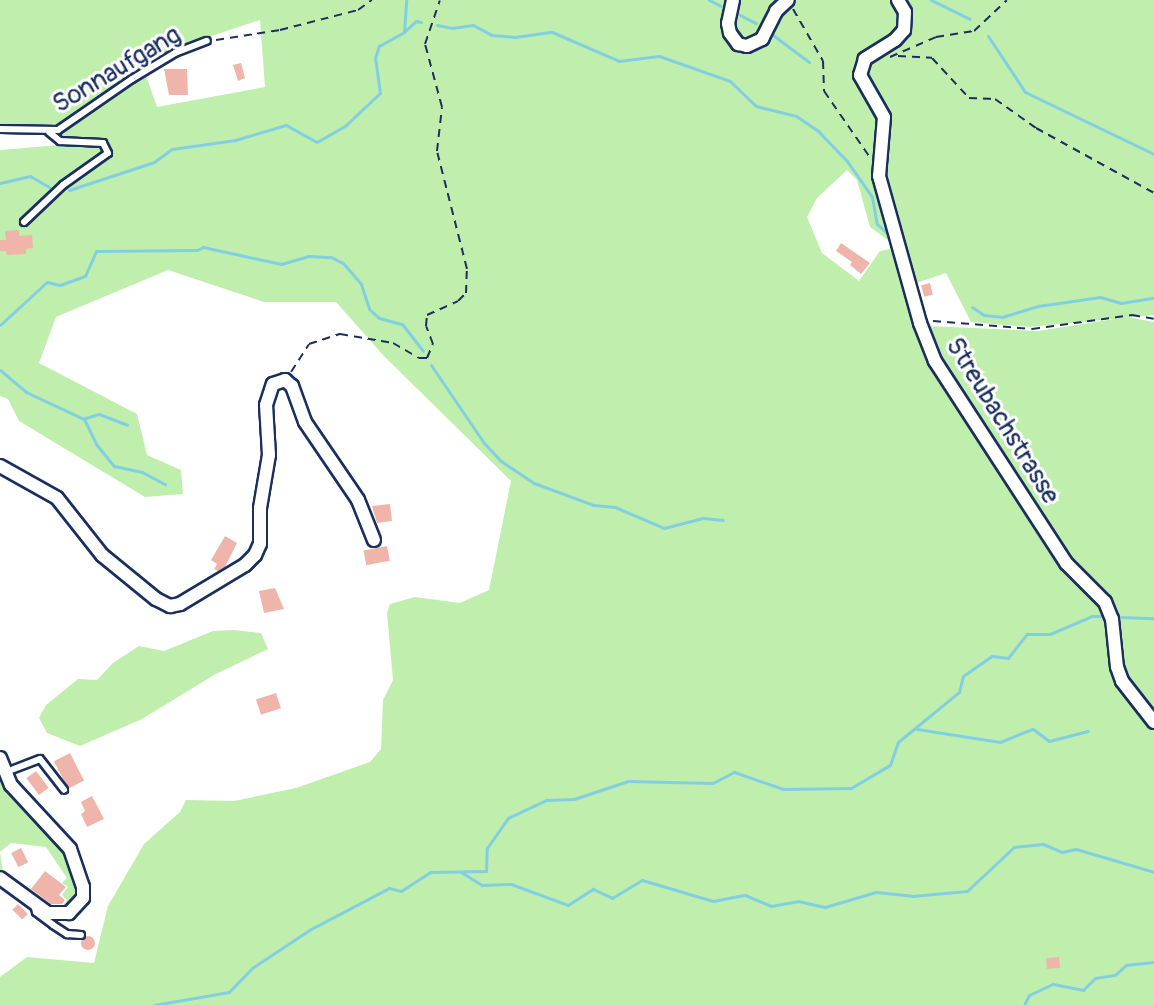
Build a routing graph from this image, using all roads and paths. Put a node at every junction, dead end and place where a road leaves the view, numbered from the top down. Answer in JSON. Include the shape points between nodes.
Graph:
{"nodes":[{"id":1,"x":372,"y":0,"type":"edge"},
{"id":2,"x":440,"y":0,"type":"edge"},
{"id":3,"x":733,"y":0,"type":"edge"},
{"id":4,"x":789,"y":0,"type":"edge"},
{"id":5,"x":898,"y":0,"type":"edge"},
{"id":6,"x":1007,"y":0,"type":"edge"},
{"id":7,"x":207,"y":41,"type":"joint"},
{"id":8,"x":898,"y":56,"type":"junction"},
{"id":9,"x":886,"y":58,"type":"dead end"},
{"id":10,"x":0,"y":129,"type":"edge"},
{"id":11,"x":49,"y":132,"type":"junction"},
{"id":12,"x":879,"y":168,"type":"junction"},
{"id":13,"x":1154,"y":193,"type":"edge"},
{"id":14,"x":24,"y":222,"type":"dead end"},
{"id":15,"x":1154,"y":319,"type":"edge"},
{"id":16,"x":920,"y":323,"type":"junction"},
{"id":17,"x":287,"y":380,"type":"junction"},
{"id":18,"x":0,"y":466,"type":"edge"},
{"id":19,"x":374,"y":540,"type":"dead end"},
{"id":20,"x":1154,"y":722,"type":"edge"},
{"id":21,"x":0,"y":758,"type":"edge"},
{"id":22,"x":5,"y":773,"type":"junction"},
{"id":23,"x":64,"y":790,"type":"dead end"},
{"id":24,"x":0,"y":878,"type":"edge"},
{"id":25,"x":34,"y":905,"type":"junction"},
{"id":26,"x":81,"y":935,"type":"dead end"}],
"edges":[{"from":1,"to":7,"type":"path","via":[[358,10],[280,30]]},
{"from":2,"to":17,"type":"path","via":[[425,44],[442,107],[437,151],[467,269],[466,293],[427,315],[433,344],[427,358],[393,343],[349,333],[332,335],[305,347]]},
{"from":3,"to":4,"type":"street","via":[[728,28],[743,46],[762,39],[776,11]]},
{"from":4,"to":12,"type":"path","via":[[823,61],[824,91]]},
{"from":5,"to":12,"type":"street","name":"Streubachstrasse","via":[[905,12],[904,30],[867,56],[860,70],[886,123]]},
{"from":6,"to":8,"type":"path","via":[[974,31],[936,37]]},
{"from":7,"to":11,"type":"lane","name":"Sonnaufgang","via":[[163,60]]},
{"from":8,"to":9,"type":"path"},
{"from":8,"to":13,"type":"path","via":[[932,58],[969,98],[995,99],[1036,128]]},
{"from":10,"to":11,"type":"lane","name":"Sonnaufgang"},
{"from":11,"to":14,"type":"lane","via":[[60,141],[103,143],[108,153]]},
{"from":12,"to":16,"type":"street","name":"Streubachstrasse"},
{"from":15,"to":16,"type":"path","via":[[1132,315],[1032,329]]},
{"from":16,"to":20,"type":"street","name":"Streubachstrasse","via":[[935,361],[1066,563],[1105,602],[1122,681]]},
{"from":17,"to":18,"type":"street","via":[[273,384],[267,398],[269,455],[255,555],[180,604],[156,599],[102,555],[57,498]]},
{"from":17,"to":19,"type":"street","via":[[305,422],[358,500]]},
{"from":21,"to":22,"type":"street"},
{"from":22,"to":23,"type":"lane","via":[[40,759]]},
{"from":22,"to":25,"type":"street","via":[[67,844],[83,887],[81,903],[69,913],[55,915]]},
{"from":24,"to":25,"type":"street"},
{"from":25,"to":26,"type":"lane","via":[[67,934]]}]}
